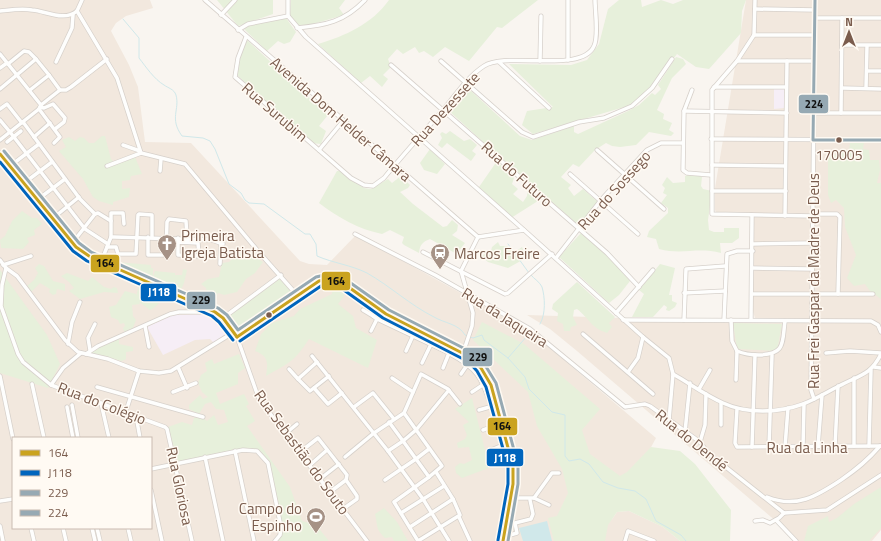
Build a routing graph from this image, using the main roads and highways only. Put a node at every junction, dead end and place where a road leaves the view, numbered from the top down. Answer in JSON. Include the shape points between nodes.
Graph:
{"nodes":[{"id":1,"x":0,"y":154,"type":"edge"},
{"id":2,"x":503,"y":539,"type":"edge"}],
"edges":[{"from":1,"to":2,"type":"main road","via":[[76,247],[101,262],[215,312],[235,334],[319,281],[329,279],[336,280],[399,321],[472,358],[487,376],[493,405],[508,443],[513,466]]}]}
